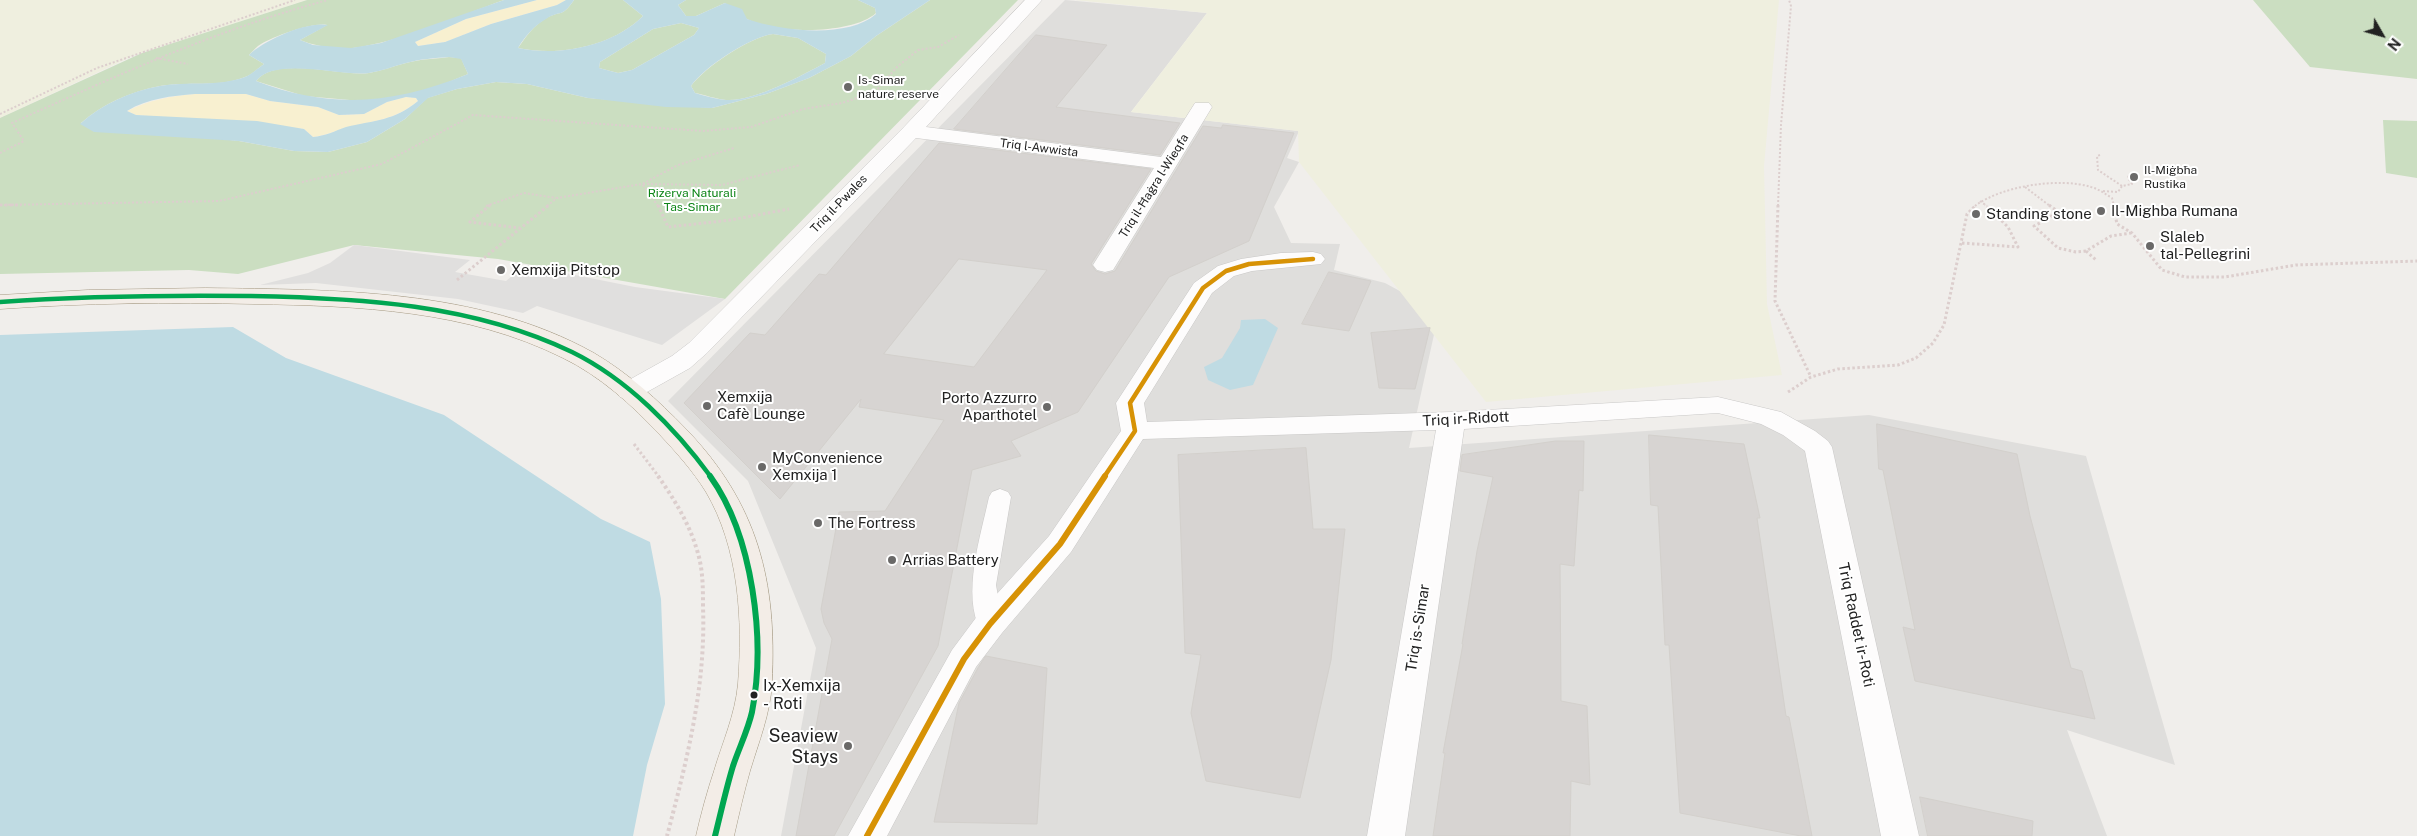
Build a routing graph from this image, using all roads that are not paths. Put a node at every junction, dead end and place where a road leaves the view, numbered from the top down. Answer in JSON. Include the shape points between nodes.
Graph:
{"nodes":[{"id":1,"x":1034,"y":0,"type":"edge"},
{"id":2,"x":1202,"y":107,"type":"dead end"},
{"id":3,"x":911,"y":131,"type":"junction"},
{"id":4,"x":1168,"y":164,"type":"junction"},
{"id":5,"x":1313,"y":259,"type":"dead end"},
{"id":6,"x":1105,"y":265,"type":"dead end"},
{"id":7,"x":0,"y":302,"type":"edge"},
{"id":8,"x":629,"y":391,"type":"junction"},
{"id":9,"x":1451,"y":420,"type":"junction"},
{"id":10,"x":1792,"y":426,"type":"joint"},
{"id":11,"x":1136,"y":431,"type":"junction"},
{"id":12,"x":1000,"y":497,"type":"dead end"},
{"id":13,"x":990,"y":624,"type":"junction"},
{"id":14,"x":715,"y":836,"type":"edge"},
{"id":15,"x":868,"y":836,"type":"edge"},
{"id":16,"x":1386,"y":836,"type":"edge"},
{"id":17,"x":1900,"y":836,"type":"edge"}],
"edges":[{"from":1,"to":3,"type":"street","name":"Triq il-Pwales"},
{"from":2,"to":4,"type":"street","name":"Triq il-Ħaġra l-Wieqfa"},
{"from":3,"to":4,"type":"street","name":"Triq l-Awwista"},
{"from":3,"to":8,"type":"street","name":"Triq il-Pwales","via":[[698,348],[673,367]]},
{"from":4,"to":6,"type":"street","name":"Triq il-Ħaġra l-Wieqfa"},
{"from":5,"to":11,"type":"street","via":[[1249,264],[1226,271],[1203,288],[1130,402]]},
{"from":7,"to":8,"type":"main road","via":[[182,295],[343,299],[396,304],[477,319],[544,339],[573,352]]},
{"from":8,"to":14,"type":"main road","via":[[686,445],[710,476],[728,505],[740,534],[750,580],[755,640],[753,706],[727,784]]},
{"from":9,"to":10,"type":"street","name":"Triq ir-Ridott","via":[[1718,405],[1758,412]]},
{"from":9,"to":11,"type":"street","name":"Triq ir-Ridott"},
{"from":9,"to":16,"type":"street","name":"Triq is-Simar"},
{"from":10,"to":17,"type":"street","name":"Triq Raddet ir-Roti","via":[[1818,447]]},
{"from":11,"to":13,"type":"street","via":[[1060,544]]},
{"from":12,"to":13,"type":"lane","via":[[984,585]]},
{"from":13,"to":15,"type":"street","via":[[964,660]]}]}
